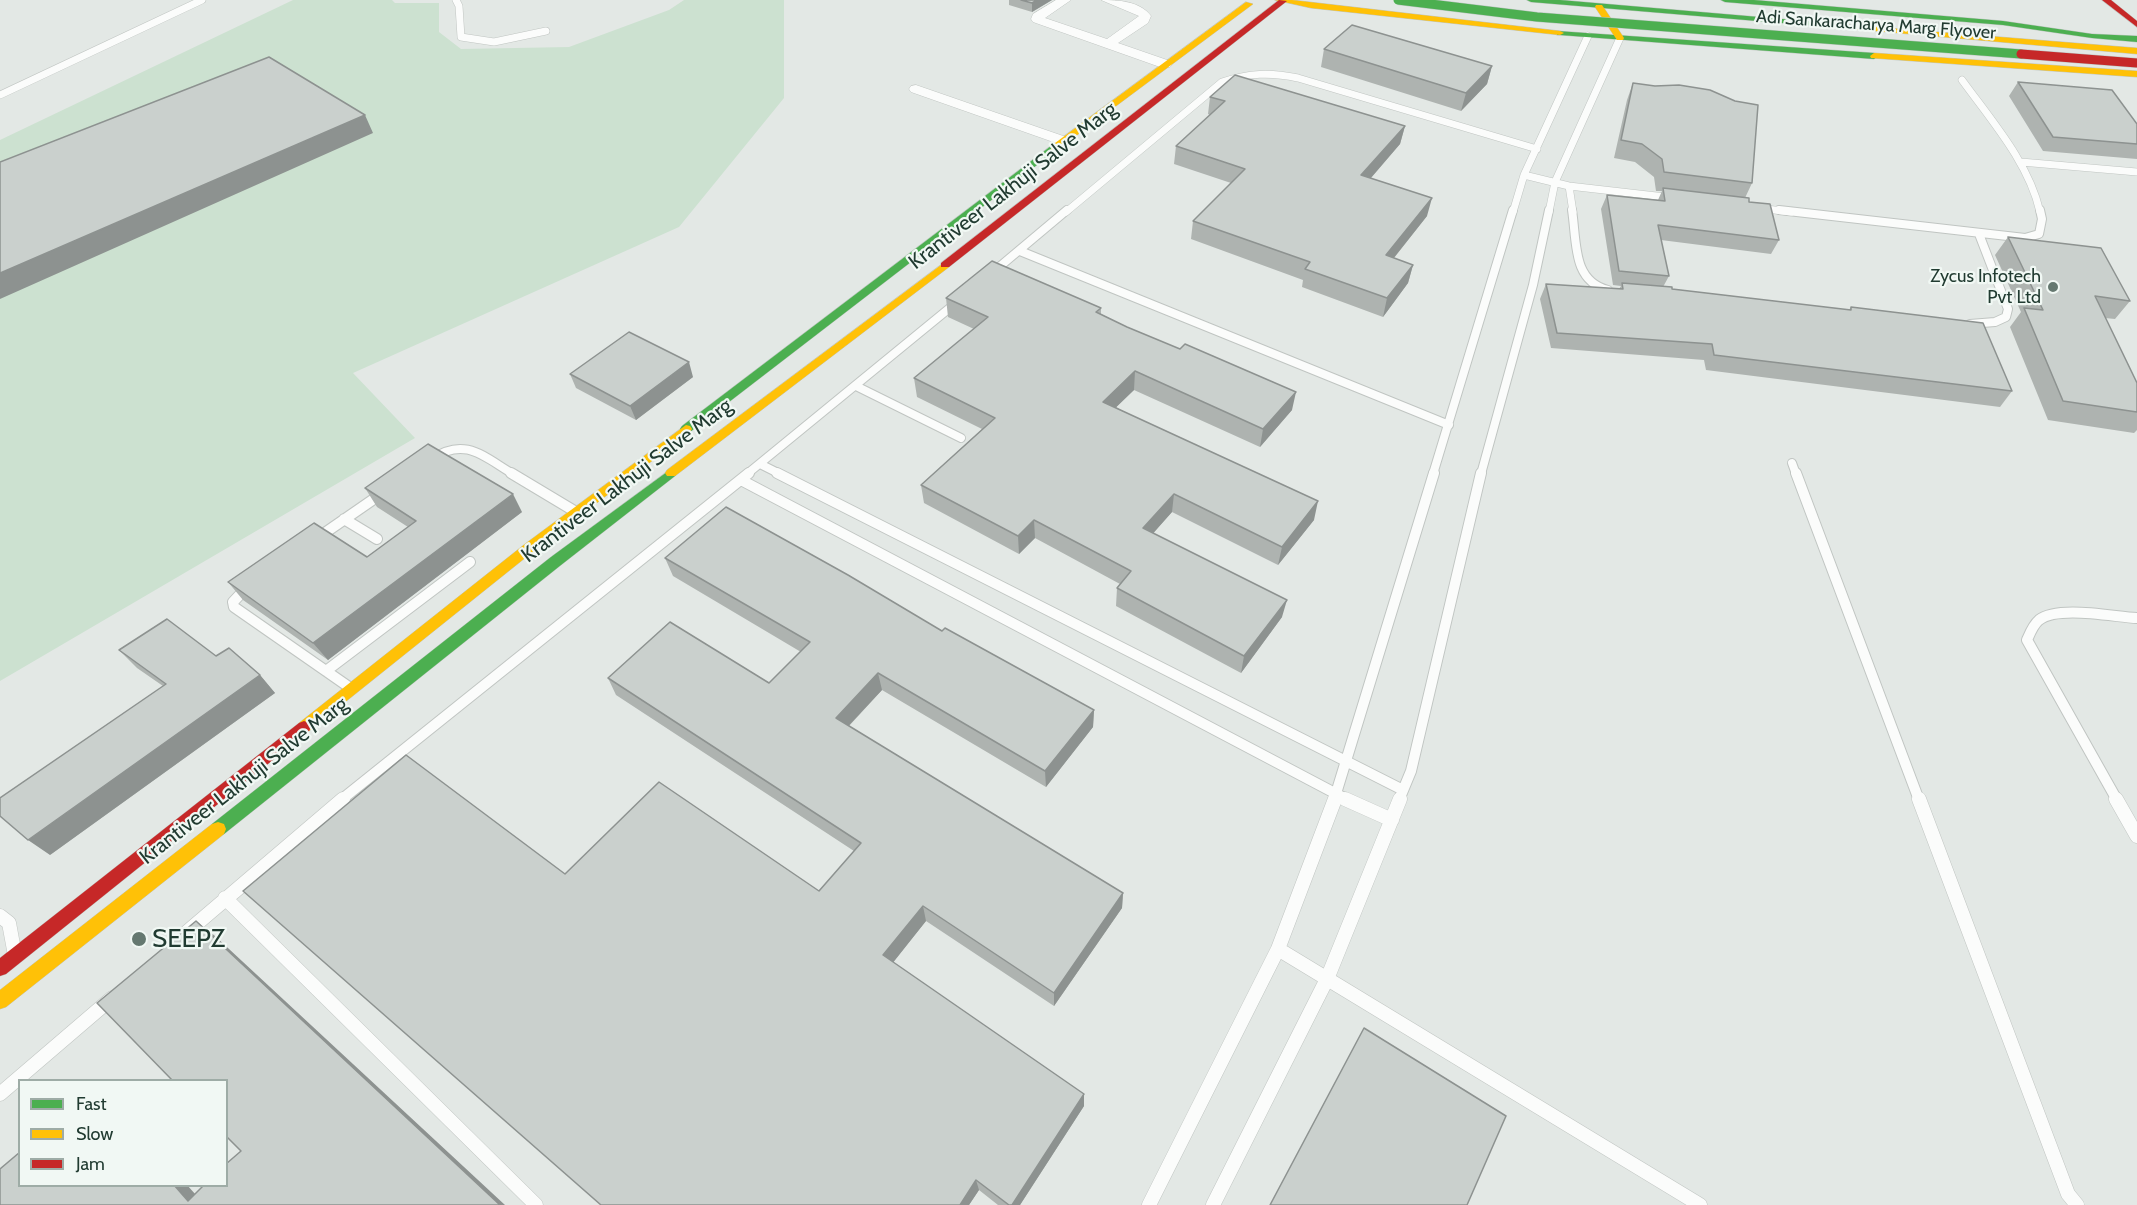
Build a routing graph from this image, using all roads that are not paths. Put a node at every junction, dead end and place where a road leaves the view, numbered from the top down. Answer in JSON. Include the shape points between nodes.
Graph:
{"nodes":[{"id":1,"x":202,"y":0,"type":"edge"},
{"id":2,"x":456,"y":0,"type":"edge"},
{"id":3,"x":1065,"y":0,"type":"edge"},
{"id":4,"x":1107,"y":0,"type":"edge"},
{"id":5,"x":1254,"y":0,"type":"edge"},
{"id":6,"x":1281,"y":0,"type":"edge"},
{"id":7,"x":1398,"y":0,"type":"edge"},
{"id":8,"x":1531,"y":0,"type":"edge"},
{"id":9,"x":1725,"y":0,"type":"edge"},
{"id":10,"x":2106,"y":0,"type":"edge"},
{"id":11,"x":1599,"y":7,"type":"junction"},
{"id":12,"x":2137,"y":25,"type":"edge"},
{"id":13,"x":546,"y":31,"type":"dead end"},
{"id":14,"x":1588,"y":36,"type":"junction"},
{"id":15,"x":1620,"y":38,"type":"junction"},
{"id":16,"x":2137,"y":39,"type":"edge"},
{"id":17,"x":1108,"y":44,"type":"junction"},
{"id":18,"x":2137,"y":51,"type":"edge"},
{"id":19,"x":2137,"y":63,"type":"edge"},
{"id":20,"x":1166,"y":64,"type":"junction"},
{"id":21,"x":2137,"y":74,"type":"edge"},
{"id":22,"x":1962,"y":80,"type":"dead end"},
{"id":23,"x":916,"y":89,"type":"dead end"},
{"id":24,"x":0,"y":95,"type":"edge"},
{"id":25,"x":1064,"y":141,"type":"junction"},
{"id":26,"x":1537,"y":148,"type":"junction"},
{"id":27,"x":2021,"y":162,"type":"junction"},
{"id":28,"x":2137,"y":172,"type":"edge"},
{"id":29,"x":1524,"y":175,"type":"junction"},
{"id":30,"x":1555,"y":182,"type":"junction"},
{"id":31,"x":1569,"y":186,"type":"junction"},
{"id":32,"x":1686,"y":200,"type":"edge"},
{"id":33,"x":1745,"y":207,"type":"edge"},
{"id":34,"x":1979,"y":234,"type":"junction"},
{"id":35,"x":1020,"y":251,"type":"junction"},
{"id":36,"x":983,"y":281,"type":"edge"},
{"id":37,"x":1615,"y":292,"type":"edge"},
{"id":38,"x":965,"y":296,"type":"edge"},
{"id":39,"x":1959,"y":323,"type":"edge"},
{"id":40,"x":856,"y":386,"type":"junction"},
{"id":41,"x":1449,"y":425,"type":"junction"},
{"id":42,"x":961,"y":438,"type":"dead end"},
{"id":43,"x":427,"y":463,"type":"edge"},
{"id":44,"x":1792,"y":463,"type":"dead end"},
{"id":45,"x":760,"y":464,"type":"junction"},
{"id":46,"x":741,"y":480,"type":"junction"},
{"id":47,"x":390,"y":488,"type":"edge"},
{"id":48,"x":576,"y":512,"type":"junction"},
{"id":49,"x":344,"y":519,"type":"junction"},
{"id":50,"x":377,"y":539,"type":"dead end"},
{"id":51,"x":308,"y":545,"type":"edge"},
{"id":52,"x":530,"y":547,"type":"junction"},
{"id":53,"x":555,"y":561,"type":"junction"},
{"id":54,"x":470,"y":562,"type":"dead end"},
{"id":55,"x":262,"y":577,"type":"edge"},
{"id":56,"x":2137,"y":618,"type":"edge"},
{"id":57,"x":326,"y":671,"type":"junction"},
{"id":58,"x":351,"y":689,"type":"junction"},
{"id":59,"x":1346,"y":763,"type":"junction"},
{"id":60,"x":1403,"y":789,"type":"junction"},
{"id":61,"x":1336,"y":795,"type":"junction"},
{"id":62,"x":1392,"y":820,"type":"junction"},
{"id":63,"x":2137,"y":836,"type":"edge"},
{"id":64,"x":225,"y":898,"type":"junction"},
{"id":65,"x":0,"y":916,"type":"edge"},
{"id":66,"x":173,"y":944,"type":"edge"},
{"id":67,"x":1278,"y":949,"type":"junction"},
{"id":68,"x":15,"y":956,"type":"junction"},
{"id":69,"x":0,"y":968,"type":"edge"},
{"id":70,"x":30,"y":977,"type":"junction"},
{"id":71,"x":1327,"y":979,"type":"junction"},
{"id":72,"x":121,"y":990,"type":"edge"},
{"id":73,"x":0,"y":1001,"type":"edge"},
{"id":74,"x":0,"y":1094,"type":"edge"},
{"id":75,"x":536,"y":1205,"type":"edge"},
{"id":76,"x":1149,"y":1205,"type":"edge"},
{"id":77,"x":1213,"y":1205,"type":"edge"},
{"id":78,"x":1700,"y":1205,"type":"edge"},
{"id":79,"x":2077,"y":1205,"type":"edge"}],
"edges":[{"from":1,"to":24,"type":"lane"},
{"from":2,"to":13,"type":"lane","via":[[461,37],[478,43],[505,42]]},
{"from":3,"to":17,"type":"street","via":[[1037,19]]},
{"from":4,"to":17,"type":"street","via":[[1141,11],[1145,16]]},
{"from":5,"to":20,"type":"main road","name":"Krantiveer Lakhuji Salve Marg"},
{"from":6,"to":14,"type":"main road"},
{"from":6,"to":53,"type":"main road","name":"Krantiveer Lakhuji Salve Marg","via":[[1051,184]]},
{"from":7,"to":19,"type":"main road","name":"Adi Sankaracharya Marg Flyover","bridge":true,"via":[[1548,18]]},
{"from":8,"to":11,"type":"main road"},
{"from":9,"to":16,"type":"main road","via":[[2003,23]]},
{"from":10,"to":12,"type":"main road"},
{"from":11,"to":14,"type":"main road"},
{"from":11,"to":15,"type":"main road"},
{"from":11,"to":18,"type":"main road"},
{"from":14,"to":15,"type":"main road"},
{"from":14,"to":26,"type":"lane"},
{"from":15,"to":21,"type":"main road"},
{"from":15,"to":30,"type":"lane"},
{"from":17,"to":20,"type":"street"},
{"from":20,"to":25,"type":"main road","name":"Krantiveer Lakhuji Salve Marg"},
{"from":22,"to":27,"type":"lane"},
{"from":23,"to":25,"type":"street"},
{"from":25,"to":48,"type":"main road","name":"Krantiveer Lakhuji Salve Marg"},
{"from":26,"to":29,"type":"lane"},
{"from":26,"to":35,"type":"lane","via":[[1298,78],[1248,72],[1222,82]]},
{"from":27,"to":28,"type":"lane"},
{"from":27,"to":34,"type":"lane","via":[[2042,217],[2039,234],[2025,238]]},
{"from":29,"to":30,"type":"lane"},
{"from":29,"to":41,"type":"lane"},
{"from":30,"to":31,"type":"lane"},
{"from":30,"to":60,"type":"lane","via":[[1412,771]]},
{"from":31,"to":32,"type":"lane"},
{"from":31,"to":37,"type":"lane","via":[[1584,278],[1594,287]]},
{"from":33,"to":34,"type":"lane"},
{"from":34,"to":39,"type":"lane","via":[[2008,309],[2006,317],[1995,322]]},
{"from":35,"to":36,"type":"lane"},
{"from":35,"to":41,"type":"lane"},
{"from":38,"to":40,"type":"lane"},
{"from":40,"to":42,"type":"lane"},
{"from":40,"to":45,"type":"lane"},
{"from":41,"to":59,"type":"lane"},
{"from":43,"to":48,"type":"lane","via":[[445,450],[469,448]]},
{"from":44,"to":79,"type":"lane","via":[[2068,1194]]},
{"from":45,"to":46,"type":"lane"},
{"from":45,"to":59,"type":"lane"},
{"from":46,"to":61,"type":"lane"},
{"from":46,"to":64,"type":"lane","via":[[363,782]]},
{"from":47,"to":49,"type":"lane"},
{"from":48,"to":52,"type":"main road","name":"Krantiveer Lakhuji Salve Marg"},
{"from":49,"to":50,"type":"lane"},
{"from":49,"to":51,"type":"lane"},
{"from":52,"to":53,"type":"main road"},
{"from":52,"to":58,"type":"main road","name":"Krantiveer Lakhuji Salve Marg"},
{"from":53,"to":70,"type":"main road","name":"Krantiveer Lakhuji Salve Marg"},
{"from":54,"to":57,"type":"lane"},
{"from":55,"to":57,"type":"lane","via":[[237,595],[234,607]]},
{"from":56,"to":63,"type":"lane","via":[[2046,616],[2032,627],[2027,640]]},
{"from":57,"to":58,"type":"lane"},
{"from":58,"to":68,"type":"main road","name":"Krantiveer Lakhuji Salve Marg"},
{"from":59,"to":60,"type":"lane"},
{"from":59,"to":61,"type":"lane"},
{"from":60,"to":62,"type":"lane"},
{"from":61,"to":62,"type":"lane"},
{"from":61,"to":67,"type":"lane"},
{"from":62,"to":71,"type":"lane"},
{"from":64,"to":66,"type":"lane"},
{"from":64,"to":75,"type":"lane"},
{"from":65,"to":68,"type":"lane","via":[[9,923]]},
{"from":67,"to":71,"type":"lane"},
{"from":67,"to":76,"type":"lane"},
{"from":68,"to":69,"type":"main road","name":"Krantiveer Lakhuji Salve Marg"},
{"from":68,"to":70,"type":"lane"},
{"from":70,"to":73,"type":"main road","name":"Krantiveer Lakhuji Salve Marg"},
{"from":71,"to":77,"type":"lane"},
{"from":71,"to":78,"type":"lane"},
{"from":72,"to":74,"type":"lane"}]}
